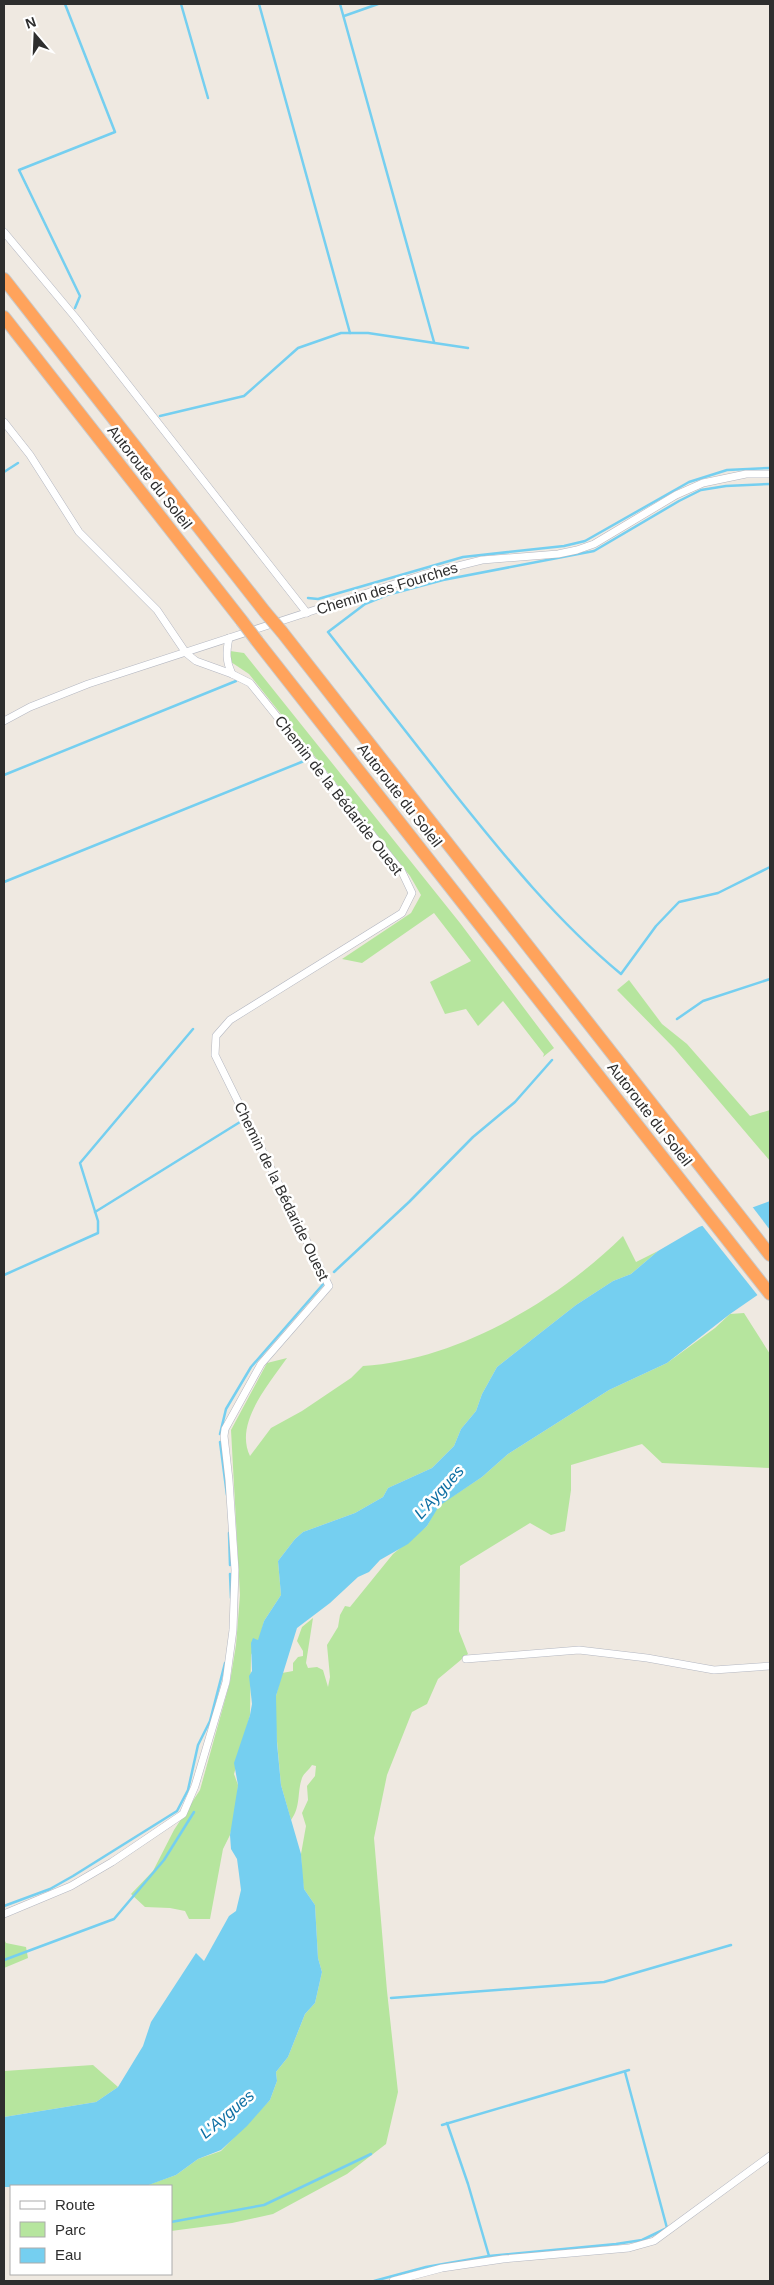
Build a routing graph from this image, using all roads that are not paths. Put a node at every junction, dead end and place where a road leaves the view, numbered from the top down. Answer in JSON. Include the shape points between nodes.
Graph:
{"nodes":[{"id":1,"x":4,"y":232,"type":"edge"},
{"id":2,"x":4,"y":279,"type":"edge"},
{"id":3,"x":4,"y":317,"type":"edge"},
{"id":4,"x":4,"y":422,"type":"edge"},
{"id":5,"x":770,"y":474,"type":"edge"},
{"id":6,"x":307,"y":613,"type":"junction"},
{"id":7,"x":228,"y":638,"type":"junction"},
{"id":8,"x":186,"y":653,"type":"junction"},
{"id":9,"x":232,"y":674,"type":"junction"},
{"id":10,"x":4,"y":721,"type":"edge"},
{"id":11,"x":770,"y":1255,"type":"edge"},
{"id":12,"x":770,"y":1294,"type":"edge"},
{"id":13,"x":466,"y":1659,"type":"dead end"},
{"id":14,"x":770,"y":1666,"type":"edge"},
{"id":15,"x":4,"y":1914,"type":"edge"},
{"id":16,"x":770,"y":2156,"type":"edge"},
{"id":17,"x":393,"y":2281,"type":"edge"}],
"edges":[{"from":1,"to":6,"type":"street","via":[[75,317]]},
{"from":2,"to":11,"type":"highway","name":"Autoroute du Soleil","bridge":true},
{"from":3,"to":12,"type":"highway","name":"Autoroute du Soleil","bridge":true},
{"from":4,"to":8,"type":"street","via":[[30,455],[78,532],[157,610]]},
{"from":5,"to":6,"type":"street","name":"Chemin des Fourches","via":[[746,474],[703,483],[676,495],[594,544],[577,550],[482,560],[422,575]]},
{"from":6,"to":7,"type":"street","name":"Chemin des Fourches"},
{"from":7,"to":8,"type":"street","name":"Chemin des Fourches"},
{"from":7,"to":9,"type":"street","via":[[226,653]]},
{"from":8,"to":9,"type":"street","name":"Chemin de la Bédaride Ouest","via":[[196,661]]},
{"from":8,"to":10,"type":"street","name":"Chemin des Fourches","via":[[63,694]]},
{"from":9,"to":15,"type":"street","name":"Chemin de la Bédaride Ouest","via":[[250,683],[402,872],[412,893],[402,913],[230,1020],[216,1036],[215,1055],[329,1286],[261,1364],[225,1428],[235,1570],[233,1630],[226,1682],[195,1786],[183,1814],[112,1862],[50,1896]]},
{"from":13,"to":14,"type":"street","via":[[578,1650],[714,1670]]},
{"from":16,"to":17,"type":"street","via":[[654,2241],[629,2248],[442,2268]]}]}
